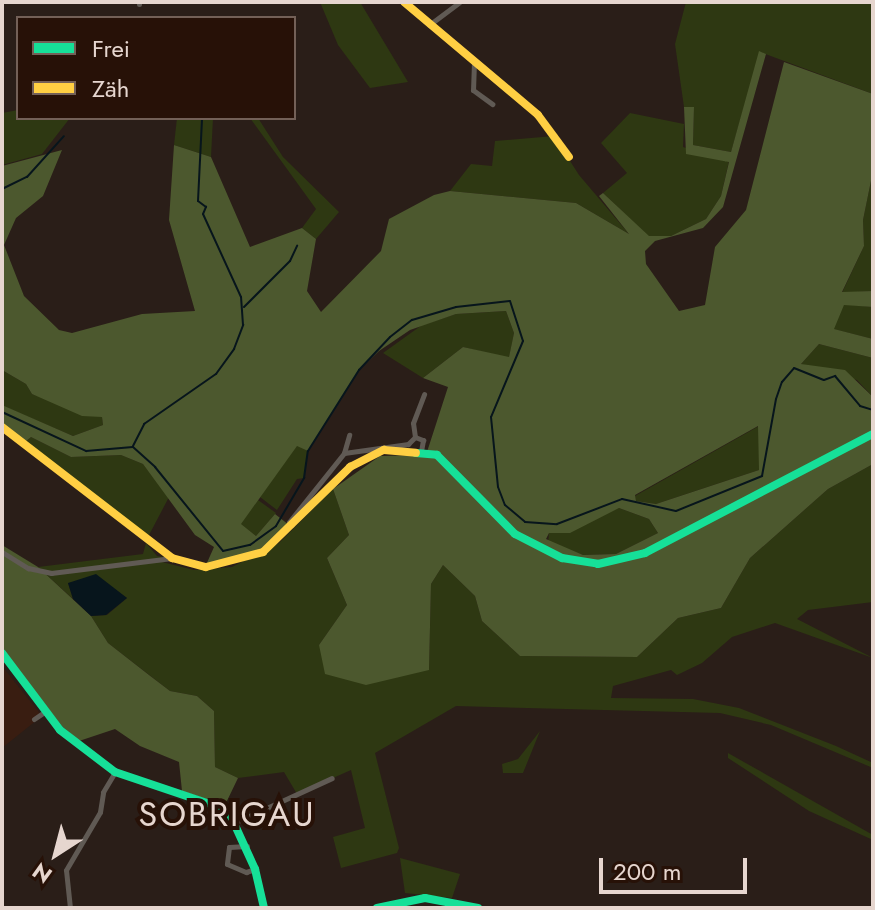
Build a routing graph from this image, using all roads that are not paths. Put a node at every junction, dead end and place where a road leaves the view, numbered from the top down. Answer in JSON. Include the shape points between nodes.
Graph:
{"nodes":[{"id":1,"x":404,"y":2,"type":"edge"},
{"id":2,"x":459,"y":2,"type":"edge"},
{"id":3,"x":429,"y":25,"type":"junction"},
{"id":4,"x":472,"y":59,"type":"junction"},
{"id":5,"x":492,"y":104,"type":"dead end"},
{"id":6,"x":569,"y":157,"type":"dead end"},
{"id":7,"x":424,"y":394,"type":"dead end"},
{"id":8,"x":2,"y":427,"type":"edge"},
{"id":9,"x":873,"y":434,"type":"edge"},
{"id":10,"x":349,"y":435,"type":"dead end"},
{"id":11,"x":415,"y":437,"type":"junction"},
{"id":12,"x":421,"y":451,"type":"junction"},
{"id":13,"x":344,"y":453,"type":"junction"},
{"id":14,"x":293,"y":525,"type":"junction"},
{"id":15,"x":2,"y":552,"type":"edge"},
{"id":16,"x":172,"y":558,"type":"junction"},
{"id":17,"x":5,"y":657,"type":"edge"},
{"id":18,"x":46,"y":711,"type":"junction"},
{"id":19,"x":34,"y":719,"type":"dead end"},
{"id":20,"x":115,"y":772,"type":"junction"},
{"id":21,"x":332,"y":778,"type":"dead end"},
{"id":22,"x":238,"y":821,"type":"junction"},
{"id":23,"x":247,"y":846,"type":"junction"},
{"id":24,"x":255,"y":869,"type":"junction"},
{"id":25,"x":70,"y":908,"type":"edge"},
{"id":26,"x":264,"y":908,"type":"edge"},
{"id":27,"x":377,"y":908,"type":"edge"},
{"id":28,"x":478,"y":908,"type":"edge"}],
"edges":[{"from":1,"to":3,"type":"main road"},
{"from":2,"to":3,"type":"street"},
{"from":3,"to":4,"type":"main road"},
{"from":4,"to":5,"type":"street","via":[[473,90]]},
{"from":4,"to":6,"type":"main road","via":[[552,128]]},
{"from":7,"to":11,"type":"street","via":[[413,423]]},
{"from":8,"to":16,"type":"main road"},
{"from":9,"to":12,"type":"main road","via":[[645,553],[598,564],[562,558],[515,534],[494,518],[447,461]]},
{"from":10,"to":13,"type":"street"},
{"from":11,"to":12,"type":"street","via":[[423,440]]},
{"from":11,"to":13,"type":"street","via":[[408,444]]},
{"from":12,"to":14,"type":"main road","via":[[383,450],[364,458]]},
{"from":13,"to":14,"type":"street","via":[[289,522]]},
{"from":14,"to":16,"type":"main road","via":[[263,552],[232,564],[195,567]]},
{"from":15,"to":16,"type":"street","via":[[28,568],[51,573]]},
{"from":17,"to":18,"type":"main road"},
{"from":18,"to":19,"type":"street"},
{"from":18,"to":20,"type":"main road","via":[[67,736]]},
{"from":20,"to":22,"type":"main road","via":[[228,810]]},
{"from":20,"to":25,"type":"street","via":[[103,792],[100,812],[66,870]]},
{"from":21,"to":22,"type":"street"},
{"from":22,"to":23,"type":"main road"},
{"from":23,"to":24,"type":"main road"},
{"from":23,"to":24,"type":"street","via":[[229,847],[227,864],[246,872]]},
{"from":24,"to":26,"type":"main road"},
{"from":27,"to":28,"type":"main road","via":[[425,898]]}]}
